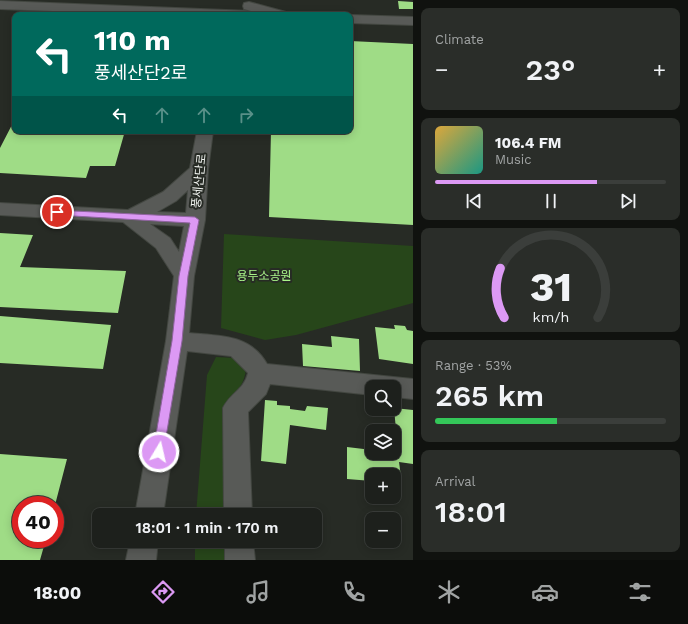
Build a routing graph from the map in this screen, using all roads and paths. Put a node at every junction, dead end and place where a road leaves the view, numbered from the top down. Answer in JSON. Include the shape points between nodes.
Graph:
{"nodes":[{"id":1,"x":220,"y":0,"type":"edge"},
{"id":2,"x":238,"y":0,"type":"edge"},
{"id":3,"x":0,"y":5,"type":"edge"},
{"id":4,"x":163,"y":12,"type":"edge"},
{"id":5,"x":189,"y":12,"type":"edge"},
{"id":6,"x":223,"y":12,"type":"edge"},
{"id":7,"x":268,"y":12,"type":"edge"},
{"id":8,"x":353,"y":18,"type":"edge"},
{"id":9,"x":413,"y":21,"type":"edge"},
{"id":10,"x":205,"y":134,"type":"edge"},
{"id":11,"x":199,"y":169,"type":"junction"},
{"id":12,"x":0,"y":209,"type":"edge"},
{"id":13,"x":129,"y":217,"type":"junction"},
{"id":14,"x":195,"y":220,"type":"junction"},
{"id":15,"x":184,"y":276,"type":"junction"},
{"id":16,"x":177,"y":341,"type":"junction"},
{"id":17,"x":260,"y":373,"type":"junction"},
{"id":18,"x":365,"y":384,"type":"edge"},
{"id":19,"x":401,"y":388,"type":"edge"},
{"id":20,"x":413,"y":389,"type":"edge"},
{"id":21,"x":150,"y":508,"type":"edge"},
{"id":22,"x":238,"y":508,"type":"edge"},
{"id":23,"x":143,"y":548,"type":"edge"},
{"id":24,"x":239,"y":548,"type":"edge"},
{"id":25,"x":141,"y":560,"type":"edge"},
{"id":26,"x":240,"y":560,"type":"edge"}],
"edges":[{"from":1,"to":5,"type":"street"},
{"from":1,"to":6,"type":"street"},
{"from":2,"to":7,"type":"street","via":[[255,9]]},
{"from":3,"to":4,"type":"street"},
{"from":8,"to":9,"type":"street"},
{"from":10,"to":11,"type":"street","name":"풍세산단로"},
{"from":11,"to":13,"type":"street","via":[[166,200]]},
{"from":11,"to":14,"type":"street","name":"풍세산단로"},
{"from":12,"to":13,"type":"street"},
{"from":13,"to":14,"type":"street"},
{"from":13,"to":15,"type":"street","via":[[163,244]]},
{"from":14,"to":15,"type":"street","name":"풍세산단로"},
{"from":15,"to":16,"type":"street","name":"풍세산단로"},
{"from":16,"to":17,"type":"street","via":[[237,348],[255,364]]},
{"from":16,"to":21,"type":"street","name":"풍세산단로"},
{"from":17,"to":18,"type":"street"},
{"from":17,"to":22,"type":"street","via":[[257,387],[235,408]]},
{"from":19,"to":20,"type":"street"},
{"from":23,"to":25,"type":"street"},
{"from":24,"to":26,"type":"street"}]}
